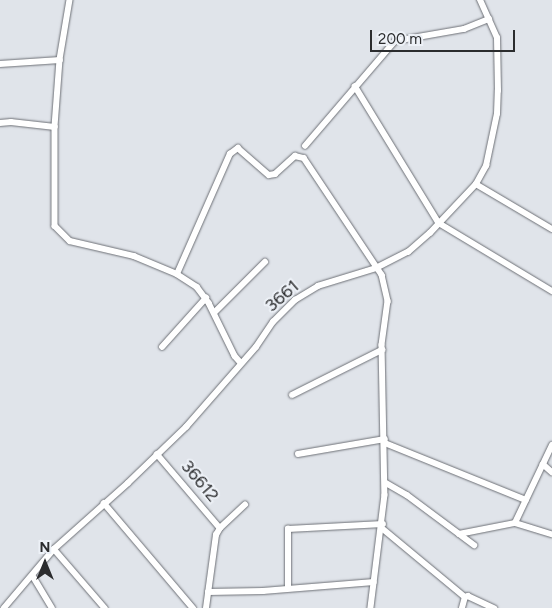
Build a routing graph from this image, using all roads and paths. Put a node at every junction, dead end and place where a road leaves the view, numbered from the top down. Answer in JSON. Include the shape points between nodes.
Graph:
{"nodes":[{"id":1,"x":70,"y":0,"type":"edge"},
{"id":2,"x":480,"y":0,"type":"edge"},
{"id":3,"x":489,"y":18,"type":"junction"},
{"id":4,"x":60,"y":60,"type":"junction"},
{"id":5,"x":0,"y":64,"type":"edge"},
{"id":6,"x":355,"y":86,"type":"junction"},
{"id":7,"x":0,"y":123,"type":"edge"},
{"id":8,"x":55,"y":127,"type":"junction"},
{"id":9,"x":305,"y":146,"type":"dead end"},
{"id":10,"x":476,"y":184,"type":"junction"},
{"id":11,"x":440,"y":223,"type":"junction"},
{"id":12,"x":552,"y":229,"type":"edge"},
{"id":13,"x":265,"y":262,"type":"dead end"},
{"id":14,"x":376,"y":268,"type":"junction"},
{"id":15,"x":177,"y":274,"type":"junction"},
{"id":16,"x":552,"y":292,"type":"edge"},
{"id":17,"x":206,"y":298,"type":"junction"},
{"id":18,"x":214,"y":313,"type":"junction"},
{"id":19,"x":162,"y":347,"type":"dead end"},
{"id":20,"x":382,"y":350,"type":"junction"},
{"id":21,"x":241,"y":363,"type":"junction"},
{"id":22,"x":292,"y":395,"type":"dead end"},
{"id":23,"x":385,"y":441,"type":"junction"},
{"id":24,"x":552,"y":444,"type":"edge"},
{"id":25,"x":157,"y":454,"type":"junction"},
{"id":26,"x":298,"y":454,"type":"dead end"},
{"id":27,"x":543,"y":464,"type":"junction"},
{"id":28,"x":552,"y":472,"type":"edge"},
{"id":29,"x":386,"y":483,"type":"junction"},
{"id":30,"x":526,"y":500,"type":"junction"},
{"id":31,"x":104,"y":503,"type":"junction"},
{"id":32,"x":245,"y":505,"type":"dead end"},
{"id":33,"x":515,"y":523,"type":"junction"},
{"id":34,"x":382,"y":526,"type":"junction"},
{"id":35,"x":220,"y":528,"type":"junction"},
{"id":36,"x":459,"y":534,"type":"junction"},
{"id":37,"x":552,"y":534,"type":"edge"},
{"id":38,"x":474,"y":545,"type":"dead end"},
{"id":39,"x":54,"y":549,"type":"junction"},
{"id":40,"x":33,"y":576,"type":"junction"},
{"id":41,"x":374,"y":582,"type":"junction"},
{"id":42,"x":288,"y":587,"type":"junction"},
{"id":43,"x":208,"y":592,"type":"junction"},
{"id":44,"x":465,"y":596,"type":"junction"},
{"id":45,"x":4,"y":608,"type":"edge"},
{"id":46,"x":52,"y":608,"type":"edge"},
{"id":47,"x":105,"y":608,"type":"edge"},
{"id":48,"x":193,"y":608,"type":"edge"},
{"id":49,"x":206,"y":608,"type":"edge"},
{"id":50,"x":371,"y":608,"type":"edge"},
{"id":51,"x":462,"y":608,"type":"edge"},
{"id":52,"x":494,"y":608,"type":"edge"}],
"edges":[{"from":1,"to":4,"type":"street"},
{"from":2,"to":3,"type":"street","name":"3661"},
{"from":3,"to":6,"type":"street","via":[[464,29],[395,41]]},
{"from":3,"to":10,"type":"street","name":"3661","via":[[497,38],[498,103],[486,166]]},
{"from":4,"to":5,"type":"street"},
{"from":4,"to":8,"type":"street"},
{"from":6,"to":9,"type":"street"},
{"from":6,"to":11,"type":"street"},
{"from":7,"to":8,"type":"street"},
{"from":8,"to":15,"type":"street","via":[[54,221],[61,235],[70,241],[134,256]]},
{"from":10,"to":11,"type":"street","name":"3661"},
{"from":10,"to":12,"type":"street"},
{"from":11,"to":14,"type":"street","name":"3661","via":[[416,247]]},
{"from":11,"to":16,"type":"street"},
{"from":13,"to":18,"type":"street"},
{"from":14,"to":15,"type":"street","via":[[304,158],[295,156],[275,174],[269,175],[238,148],[230,154]]},
{"from":14,"to":20,"type":"street","via":[[382,275],[388,301]]},
{"from":14,"to":21,"type":"street","name":"3661","via":[[327,282],[302,295],[274,322]]},
{"from":15,"to":17,"type":"street","via":[[197,286]]},
{"from":17,"to":18,"type":"street"},
{"from":17,"to":19,"type":"street"},
{"from":18,"to":21,"type":"street"},
{"from":20,"to":22,"type":"street"},
{"from":20,"to":23,"type":"street"},
{"from":21,"to":25,"type":"street","name":"3661","via":[[186,427]]},
{"from":23,"to":26,"type":"street"},
{"from":23,"to":29,"type":"street"},
{"from":23,"to":30,"type":"street"},
{"from":24,"to":27,"type":"street"},
{"from":25,"to":31,"type":"street","name":"3661"},
{"from":25,"to":35,"type":"street","name":"36612"},
{"from":27,"to":28,"type":"street"},
{"from":27,"to":30,"type":"street"},
{"from":29,"to":34,"type":"street"},
{"from":29,"to":36,"type":"street"},
{"from":30,"to":33,"type":"street"},
{"from":31,"to":39,"type":"street","name":"3661"},
{"from":31,"to":48,"type":"street"},
{"from":32,"to":35,"type":"street"},
{"from":33,"to":36,"type":"street"},
{"from":33,"to":37,"type":"street"},
{"from":34,"to":41,"type":"street"},
{"from":34,"to":42,"type":"street","via":[[288,529]]},
{"from":34,"to":44,"type":"street"},
{"from":35,"to":43,"type":"street","via":[[213,549]]},
{"from":36,"to":38,"type":"street"},
{"from":39,"to":40,"type":"street","name":"3661"},
{"from":39,"to":47,"type":"street"},
{"from":40,"to":45,"type":"street","name":"3661"},
{"from":40,"to":46,"type":"street"},
{"from":41,"to":42,"type":"street"},
{"from":41,"to":50,"type":"street"},
{"from":42,"to":43,"type":"street"},
{"from":43,"to":49,"type":"street"},
{"from":44,"to":51,"type":"street"},
{"from":44,"to":52,"type":"street"}]}
